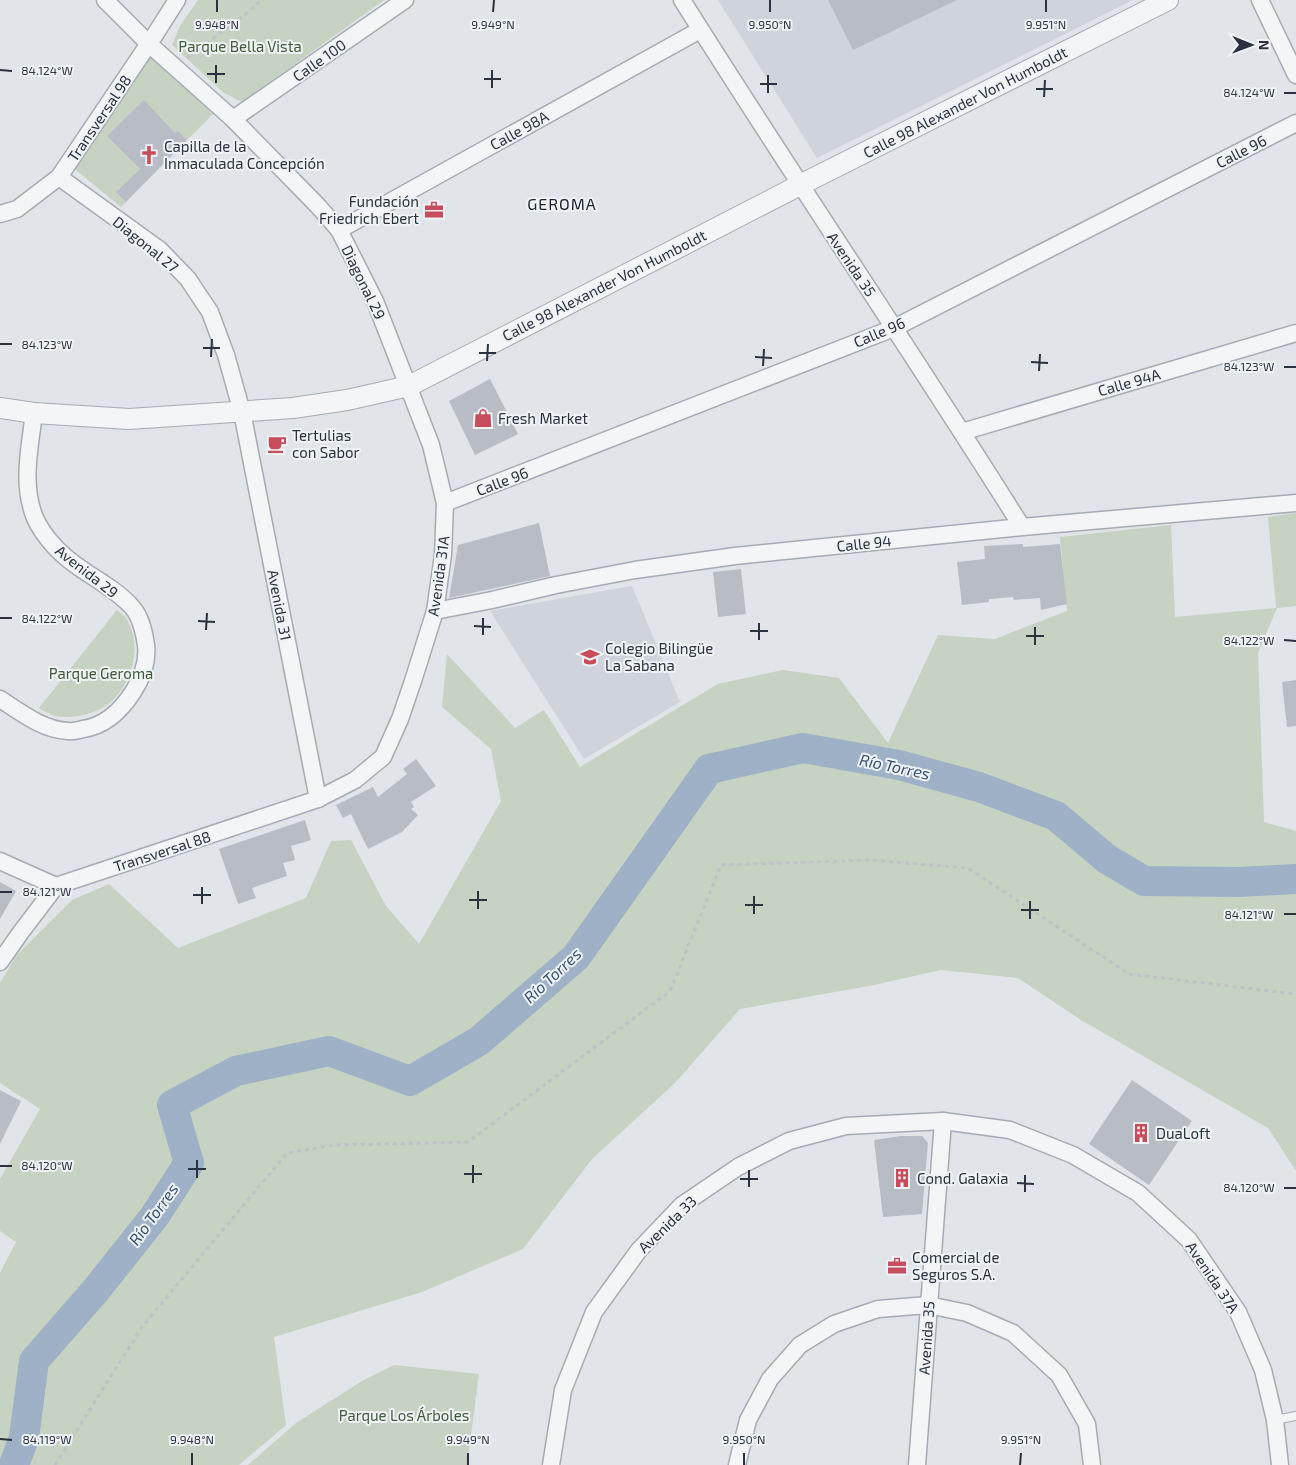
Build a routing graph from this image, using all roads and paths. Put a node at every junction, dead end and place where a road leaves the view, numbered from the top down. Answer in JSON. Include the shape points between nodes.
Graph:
{"nodes":[{"id":1,"x":105,"y":0,"type":"edge"},
{"id":2,"x":176,"y":0,"type":"edge"},
{"id":3,"x":261,"y":0,"type":"edge"},
{"id":4,"x":405,"y":0,"type":"edge"},
{"id":5,"x":682,"y":0,"type":"edge"},
{"id":6,"x":1168,"y":0,"type":"edge"},
{"id":7,"x":1260,"y":0,"type":"edge"},
{"id":8,"x":700,"y":30,"type":"junction"},
{"id":9,"x":149,"y":44,"type":"junction"},
{"id":10,"x":186,"y":59,"type":"dead end"},
{"id":11,"x":1296,"y":75,"type":"edge"},
{"id":12,"x":232,"y":119,"type":"junction"},
{"id":13,"x":1296,"y":123,"type":"edge"},
{"id":14,"x":59,"y":177,"type":"junction"},
{"id":15,"x":800,"y":185,"type":"junction"},
{"id":16,"x":0,"y":214,"type":"edge"},
{"id":17,"x":339,"y":230,"type":"junction"},
{"id":18,"x":894,"y":328,"type":"junction"},
{"id":19,"x":1296,"y":333,"type":"edge"},
{"id":20,"x":409,"y":386,"type":"junction"},
{"id":21,"x":0,"y":408,"type":"edge"},
{"id":22,"x":242,"y":412,"type":"junction"},
{"id":23,"x":34,"y":413,"type":"junction"},
{"id":24,"x":962,"y":432,"type":"junction"},
{"id":25,"x":445,"y":503,"type":"junction"},
{"id":26,"x":1296,"y":503,"type":"edge"},
{"id":27,"x":1022,"y":527,"type":"junction"},
{"id":28,"x":436,"y":611,"type":"junction"},
{"id":29,"x":0,"y":700,"type":"edge"},
{"id":30,"x":355,"y":780,"type":"joint"},
{"id":31,"x":318,"y":798,"type":"junction"},
{"id":32,"x":0,"y":861,"type":"edge"},
{"id":33,"x":56,"y":886,"type":"junction"},
{"id":34,"x":0,"y":962,"type":"edge"},
{"id":35,"x":1296,"y":994,"type":"edge"},
{"id":36,"x":943,"y":1121,"type":"junction"},
{"id":37,"x":928,"y":1305,"type":"junction"},
{"id":38,"x":1296,"y":1416,"type":"edge"},
{"id":39,"x":1275,"y":1420,"type":"junction"},
{"id":40,"x":55,"y":1465,"type":"edge"},
{"id":41,"x":551,"y":1465,"type":"edge"},
{"id":42,"x":738,"y":1465,"type":"edge"},
{"id":43,"x":917,"y":1465,"type":"edge"},
{"id":44,"x":1092,"y":1465,"type":"edge"},
{"id":45,"x":1280,"y":1465,"type":"edge"}],
"edges":[{"from":1,"to":9,"type":"street"},
{"from":2,"to":9,"type":"street","name":"Transversal 98"},
{"from":3,"to":10,"type":"path"},
{"from":4,"to":12,"type":"street","name":"Calle 100"},
{"from":5,"to":8,"type":"street","name":"Avenida 35"},
{"from":6,"to":15,"type":"street","name":"Calle 98 Alexander Von Humboldt"},
{"from":7,"to":11,"type":"street"},
{"from":8,"to":15,"type":"street","name":"Avenida 35"},
{"from":8,"to":17,"type":"street","name":"Calle 98A"},
{"from":9,"to":12,"type":"street","name":"Diagonal 29"},
{"from":9,"to":14,"type":"street","name":"Transversal 98"},
{"from":12,"to":17,"type":"street","name":"Diagonal 29"},
{"from":13,"to":18,"type":"street","name":"Calle 96"},
{"from":14,"to":16,"type":"street","name":"Transversal 98","via":[[17,209]]},
{"from":14,"to":22,"type":"street","name":"Diagonal 27","via":[[160,250],[188,278],[210,312]]},
{"from":15,"to":18,"type":"street","name":"Avenida 35"},
{"from":15,"to":20,"type":"street","name":"Calle 98 Alexander Von Humboldt"},
{"from":17,"to":20,"type":"street","name":"Diagonal 29","via":[[376,301]]},
{"from":18,"to":24,"type":"street","name":"Avenida 35"},
{"from":18,"to":25,"type":"street","name":"Calle 96"},
{"from":19,"to":24,"type":"street","name":"Calle 94A"},
{"from":20,"to":22,"type":"street","name":"Calle 98 Alexander Von Humboldt","via":[[348,400]]},
{"from":20,"to":25,"type":"street","name":"Avenida 31A","via":[[431,445]]},
{"from":21,"to":23,"type":"street","name":"Calle 98 Alexander Von Humboldt"},
{"from":22,"to":23,"type":"street","name":"Calle 98 Alexander Von Humboldt","via":[[129,419]]},
{"from":22,"to":31,"type":"street","name":"Avenida 31"},
{"from":23,"to":29,"type":"street","name":"Avenida 29","via":[[26,481],[36,518],[49,541],[78,567],[133,607],[143,628],[147,654],[141,680],[126,704],[91,728],[69,732],[47,726]]},
{"from":24,"to":27,"type":"street","name":"Avenida 35"},
{"from":25,"to":28,"type":"street","name":"Avenida 31A"},
{"from":26,"to":27,"type":"street","name":"Calle 94"},
{"from":27,"to":28,"type":"street","name":"Calle 94","via":[[735,556],[635,570]]},
{"from":28,"to":30,"type":"street","name":"Avenida 31A","via":[[402,712],[383,757]]},
{"from":30,"to":31,"type":"street","name":"Transversal 88"},
{"from":31,"to":33,"type":"street","name":"Transversal 88"},
{"from":32,"to":33,"type":"street"},
{"from":33,"to":34,"type":"street"},
{"from":35,"to":40,"type":"path","via":[[1129,974],[968,868],[870,860],[721,865],[670,990],[468,1142],[335,1145],[287,1153],[142,1327]]},
{"from":36,"to":37,"type":"street","name":"Avenida 35"},
{"from":36,"to":39,"type":"street","name":"Avenida 37A","via":[[1010,1130],[1073,1155],[1138,1193],[1190,1240],[1238,1312],[1263,1370]]},
{"from":36,"to":41,"type":"street","name":"Avenida 33","via":[[846,1126],[789,1141],[738,1167],[682,1205],[639,1250],[594,1312],[563,1390]]},
{"from":37,"to":42,"type":"street","via":[[878,1308],[834,1324],[800,1345],[770,1380],[748,1420]]},
{"from":37,"to":43,"type":"street","name":"Avenida 35"},
{"from":37,"to":44,"type":"street","via":[[967,1313],[1013,1333],[1059,1375],[1086,1424]]},
{"from":38,"to":39,"type":"lane"},
{"from":39,"to":45,"type":"street","name":"Avenida 37A"}]}
